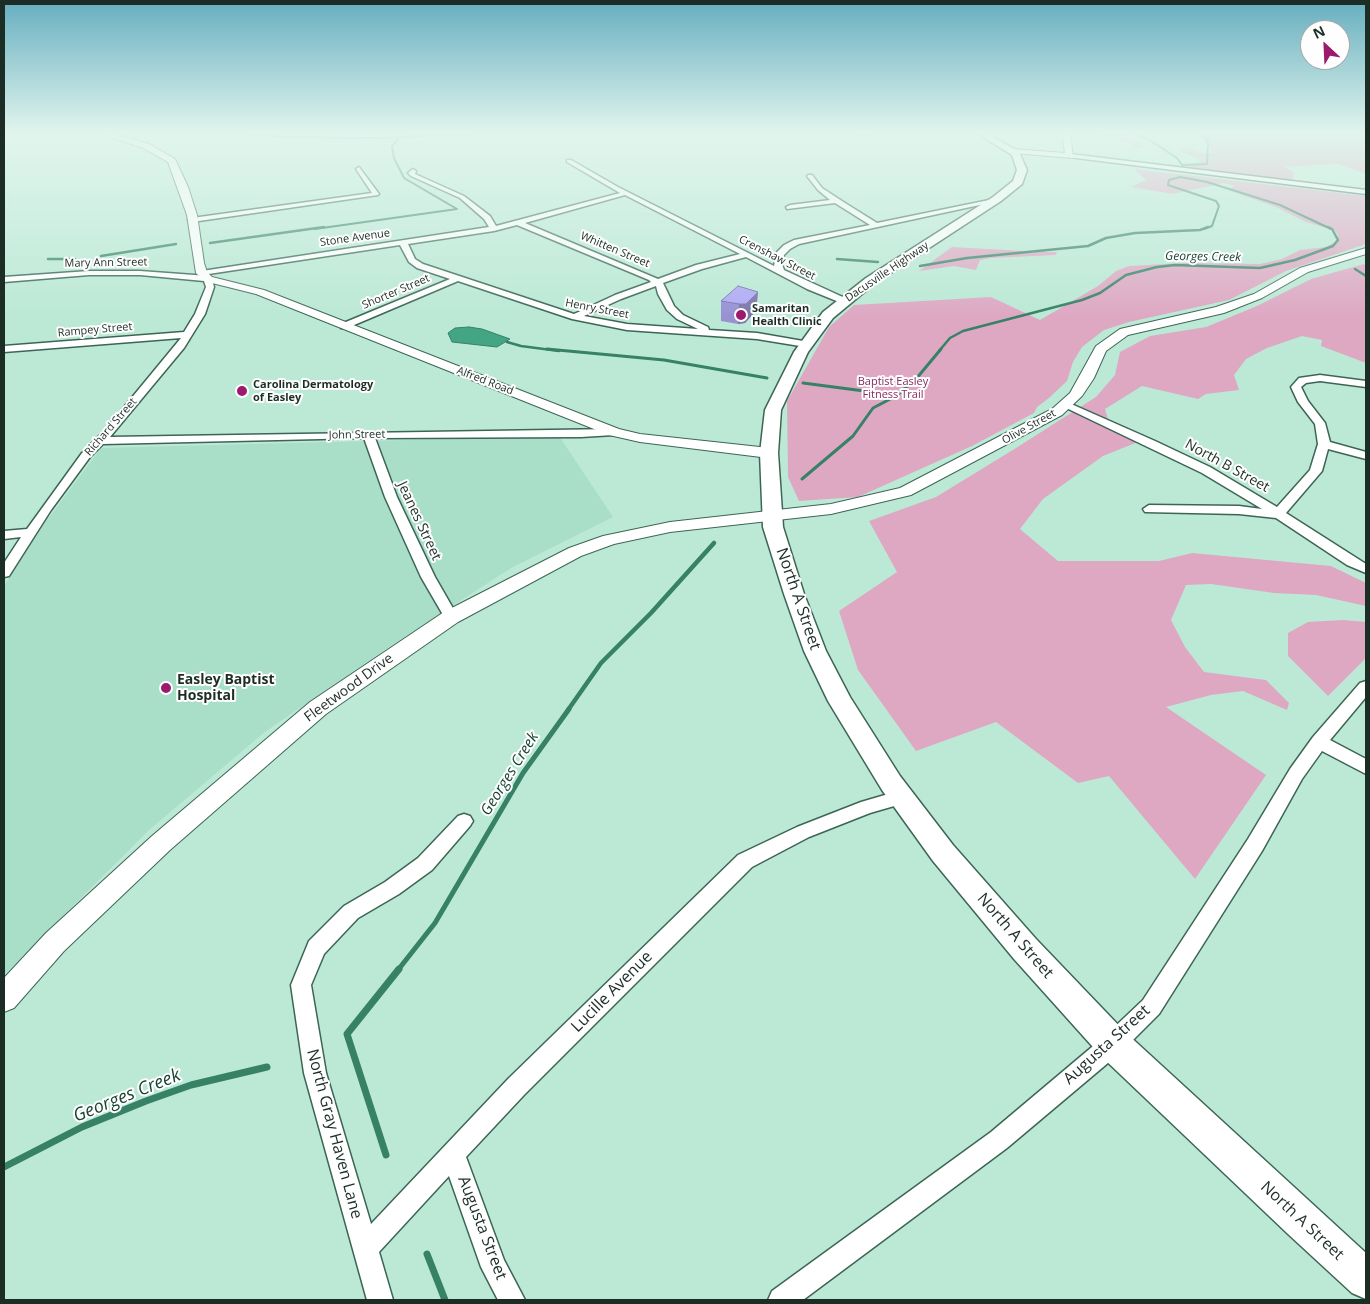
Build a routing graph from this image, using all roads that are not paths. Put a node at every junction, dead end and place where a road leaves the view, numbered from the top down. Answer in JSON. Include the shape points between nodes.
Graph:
{"nodes":[{"id":1,"x":185,"y":194,"type":"edge"},
{"id":2,"x":376,"y":194,"type":"edge"},
{"id":3,"x":455,"y":194,"type":"edge"},
{"id":4,"x":623,"y":194,"type":"edge"},
{"id":5,"x":628,"y":194,"type":"edge"},
{"id":6,"x":828,"y":194,"type":"edge"},
{"id":7,"x":1003,"y":194,"type":"edge"},
{"id":8,"x":837,"y":201,"type":"junction"},
{"id":9,"x":994,"y":201,"type":"junction"},
{"id":10,"x":790,"y":207,"type":"dead end"},
{"id":11,"x":192,"y":220,"type":"junction"},
{"id":12,"x":519,"y":223,"type":"junction"},
{"id":13,"x":877,"y":226,"type":"junction"},
{"id":14,"x":494,"y":229,"type":"junction"},
{"id":15,"x":403,"y":242,"type":"junction"},
{"id":16,"x":1366,"y":251,"type":"edge"},
{"id":17,"x":746,"y":255,"type":"junction"},
{"id":18,"x":780,"y":272,"type":"junction"},
{"id":19,"x":205,"y":276,"type":"junction"},
{"id":20,"x":456,"y":279,"type":"junction"},
{"id":21,"x":4,"y":280,"type":"edge"},
{"id":22,"x":658,"y":282,"type":"junction"},
{"id":23,"x":844,"y":301,"type":"junction"},
{"id":24,"x":575,"y":317,"type":"junction"},
{"id":25,"x":344,"y":326,"type":"junction"},
{"id":26,"x":711,"y":333,"type":"junction"},
{"id":27,"x":188,"y":335,"type":"junction"},
{"id":28,"x":806,"y":344,"type":"junction"},
{"id":29,"x":4,"y":349,"type":"edge"},
{"id":30,"x":1366,"y":384,"type":"edge"},
{"id":31,"x":1065,"y":405,"type":"junction"},
{"id":32,"x":614,"y":432,"type":"junction"},
{"id":33,"x":368,"y":435,"type":"junction"},
{"id":34,"x":100,"y":441,"type":"junction"},
{"id":35,"x":1324,"y":444,"type":"junction"},
{"id":36,"x":769,"y":453,"type":"junction"},
{"id":37,"x":1366,"y":456,"type":"edge"},
{"id":38,"x":1149,"y":509,"type":"dead end"},
{"id":39,"x":1278,"y":514,"type":"junction"},
{"id":40,"x":772,"y":517,"type":"junction"},
{"id":41,"x":31,"y":532,"type":"junction"},
{"id":42,"x":4,"y":535,"type":"edge"},
{"id":43,"x":1366,"y":569,"type":"edge"},
{"id":44,"x":4,"y":573,"type":"edge"},
{"id":45,"x":451,"y":617,"type":"junction"},
{"id":46,"x":1366,"y":687,"type":"edge"},
{"id":47,"x":1320,"y":742,"type":"junction"},
{"id":48,"x":1366,"y":766,"type":"edge"},
{"id":49,"x":902,"y":797,"type":"junction"},
{"id":50,"x":464,"y":821,"type":"dead end"},
{"id":51,"x":4,"y":998,"type":"edge"},
{"id":52,"x":1113,"y":1044,"type":"junction"},
{"id":53,"x":454,"y":1156,"type":"junction"},
{"id":54,"x":365,"y":1248,"type":"junction"},
{"id":55,"x":1366,"y":1279,"type":"edge"},
{"id":56,"x":380,"y":1300,"type":"edge"},
{"id":57,"x":512,"y":1300,"type":"edge"},
{"id":58,"x":781,"y":1300,"type":"edge"}],
"edges":[{"from":1,"to":11,"type":"street"},
{"from":2,"to":11,"type":"street"},
{"from":3,"to":14,"type":"street","via":[[487,218]]},
{"from":4,"to":12,"type":"street","name":"Stone Avenue"},
{"from":5,"to":17,"type":"street","name":"Crenshaw Street"},
{"from":6,"to":8,"type":"street"},
{"from":7,"to":9,"type":"main road","name":"Dacusville Highway"},
{"from":8,"to":10,"type":"street"},
{"from":8,"to":13,"type":"street"},
{"from":9,"to":13,"type":"street"},
{"from":9,"to":23,"type":"main road","name":"Dacusville Highway"},
{"from":11,"to":19,"type":"street"},
{"from":12,"to":14,"type":"street","name":"Stone Avenue"},
{"from":12,"to":22,"type":"street","name":"Whitten Street"},
{"from":13,"to":18,"type":"street","via":[[792,244],[780,254]]},
{"from":14,"to":15,"type":"street","name":"Stone Avenue"},
{"from":15,"to":19,"type":"street","name":"Stone Avenue"},
{"from":15,"to":20,"type":"street","name":"Henry Street","via":[[415,263]]},
{"from":16,"to":31,"type":"street","name":"Olive Street","via":[[1304,270],[1258,296],[1220,310],[1124,332],[1101,349],[1087,378]]},
{"from":17,"to":18,"type":"street","name":"Crenshaw Street"},
{"from":17,"to":22,"type":"street","via":[[710,263]]},
{"from":18,"to":23,"type":"street","name":"Crenshaw Street"},
{"from":19,"to":21,"type":"street","name":"Mary Ann Street","via":[[115,273]]},
{"from":19,"to":25,"type":"street","name":"Alfred Road","via":[[260,292]]},
{"from":19,"to":27,"type":"street","name":"Richard Street","via":[[210,287]]},
{"from":20,"to":24,"type":"street","name":"Henry Street"},
{"from":20,"to":25,"type":"street","name":"Shorter Street"},
{"from":22,"to":24,"type":"street"},
{"from":22,"to":26,"type":"street","name":"Whitten Street","via":[[670,308]]},
{"from":23,"to":28,"type":"main road","name":"Dacusville Highway","via":[[828,315]]},
{"from":24,"to":26,"type":"street","name":"Henry Street","via":[[627,327]]},
{"from":25,"to":32,"type":"street","name":"Alfred Road"},
{"from":26,"to":28,"type":"street","name":"Henry Street"},
{"from":27,"to":29,"type":"street","name":"Rampey Street"},
{"from":27,"to":34,"type":"street","name":"Richard Street"},
{"from":28,"to":36,"type":"main road","name":"Dacusville Highway","via":[[773,410]]},
{"from":30,"to":35,"type":"street","via":[[1320,378],[1303,380],[1296,387],[1320,423]]},
{"from":31,"to":39,"type":"street","name":"North B Street","via":[[1206,470]]},
{"from":31,"to":40,"type":"street","name":"Olive Street","via":[[1058,412],[905,492],[831,509]]},
{"from":32,"to":33,"type":"street","name":"John Street"},
{"from":32,"to":36,"type":"street","name":"Alfred Road"},
{"from":33,"to":34,"type":"street","name":"John Street"},
{"from":33,"to":45,"type":"street","name":"Jeanes Street","via":[[391,497],[428,577]]},
{"from":34,"to":41,"type":"street","name":"Richard Street","via":[[86,455]]},
{"from":35,"to":37,"type":"street"},
{"from":35,"to":39,"type":"street","via":[[1316,471]]},
{"from":36,"to":40,"type":"main road","name":"Dacusville Highway"},
{"from":38,"to":39,"type":"street"},
{"from":39,"to":43,"type":"street","name":"North B Street"},
{"from":40,"to":45,"type":"street","name":"Fleetwood Drive","via":[[670,527],[609,540],[575,552]]},
{"from":40,"to":49,"type":"main road","name":"North A Street","via":[[794,594],[815,651],[840,701]]},
{"from":41,"to":42,"type":"street"},
{"from":41,"to":44,"type":"street","name":"Richard Street"},
{"from":45,"to":51,"type":"street","name":"Fleetwood Drive","via":[[318,708],[245,770],[161,842],[62,935]]},
{"from":46,"to":47,"type":"street","name":"Augusta Street"},
{"from":47,"to":48,"type":"street"},
{"from":47,"to":52,"type":"street","name":"Augusta Street","via":[[1296,774],[1255,845],[1151,1007]]},
{"from":49,"to":52,"type":"main road","name":"North A Street","via":[[974,890]]},
{"from":49,"to":53,"type":"street","name":"Lucille Avenue","via":[[803,832],[745,861],[516,1087]]},
{"from":50,"to":54,"type":"street","name":"North Gray Haven Lane","via":[[425,864],[351,912],[316,948],[302,985],[315,1074]]},
{"from":52,"to":55,"type":"main road","name":"North A Street"},
{"from":52,"to":58,"type":"street","name":"Augusta Street","via":[[999,1140]]},
{"from":53,"to":54,"type":"street","name":"Lucille Avenue"},
{"from":53,"to":57,"type":"street","name":"Augusta Street","via":[[494,1266]]},
{"from":54,"to":56,"type":"street","name":"North Gray Haven Lane"}]}
